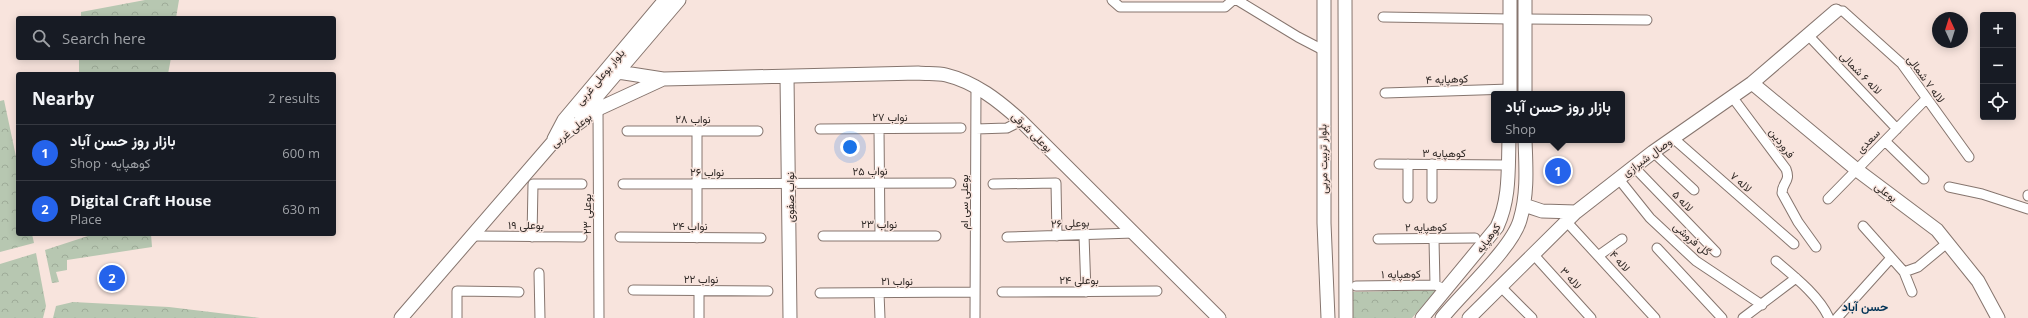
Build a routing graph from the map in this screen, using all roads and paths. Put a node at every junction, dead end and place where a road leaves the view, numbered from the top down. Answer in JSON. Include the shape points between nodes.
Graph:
{"nodes":[{"id":1,"x":665,"y":0,"type":"edge"},
{"id":2,"x":679,"y":0,"type":"edge"},
{"id":3,"x":1112,"y":0,"type":"edge"},
{"id":4,"x":1233,"y":0,"type":"edge"},
{"id":5,"x":1238,"y":0,"type":"edge"},
{"id":6,"x":1324,"y":0,"type":"edge"},
{"id":7,"x":1345,"y":0,"type":"edge"},
{"id":8,"x":1510,"y":0,"type":"edge"},
{"id":9,"x":1525,"y":0,"type":"edge"},
{"id":10,"x":1836,"y":10,"type":"joint"},
{"id":11,"x":1383,"y":17,"type":"dead end"},
{"id":12,"x":1510,"y":19,"type":"junction"},
{"id":13,"x":1526,"y":19,"type":"junction"},
{"id":14,"x":1647,"y":20,"type":"dead end"},
{"id":15,"x":1807,"y":34,"type":"junction"},
{"id":16,"x":1323,"y":50,"type":"junction"},
{"id":17,"x":614,"y":69,"type":"junction"},
{"id":18,"x":788,"y":77,"type":"junction"},
{"id":19,"x":663,"y":79,"type":"junction"},
{"id":20,"x":1752,"y":84,"type":"junction"},
{"id":21,"x":976,"y":86,"type":"junction"},
{"id":22,"x":1510,"y":91,"type":"edge"},
{"id":23,"x":1525,"y":91,"type":"edge"},
{"id":24,"x":1491,"y":92,"type":"edge"},
{"id":25,"x":1385,"y":93,"type":"dead end"},
{"id":26,"x":1733,"y":98,"type":"junction"},
{"id":27,"x":1926,"y":99,"type":"junction"},
{"id":28,"x":598,"y":109,"type":"junction"},
{"id":29,"x":1021,"y":121,"type":"junction"},
{"id":30,"x":961,"y":128,"type":"dead end"},
{"id":31,"x":820,"y":129,"type":"dead end"},
{"id":32,"x":880,"y":129,"type":"junction"},
{"id":33,"x":976,"y":129,"type":"junction"},
{"id":34,"x":1897,"y":129,"type":"junction"},
{"id":35,"x":628,"y":131,"type":"dead end"},
{"id":36,"x":697,"y":131,"type":"junction"},
{"id":37,"x":758,"y":131,"type":"dead end"},
{"id":38,"x":1673,"y":138,"type":"junction"},
{"id":39,"x":554,"y":141,"type":"junction"},
{"id":40,"x":1884,"y":141,"type":"junction"},
{"id":41,"x":1509,"y":143,"type":"edge"},
{"id":42,"x":1525,"y":143,"type":"edge"},
{"id":43,"x":1653,"y":152,"type":"junction"},
{"id":44,"x":1968,"y":157,"type":"dead end"},
{"id":45,"x":1379,"y":164,"type":"dead end"},
{"id":46,"x":1408,"y":164,"type":"junction"},
{"id":47,"x":1432,"y":164,"type":"junction"},
{"id":48,"x":1508,"y":165,"type":"junction"},
{"id":49,"x":1634,"y":167,"type":"junction"},
{"id":50,"x":1857,"y":170,"type":"junction"},
{"id":51,"x":1618,"y":178,"type":"junction"},
{"id":52,"x":1924,"y":179,"type":"dead end"},
{"id":53,"x":879,"y":183,"type":"junction"},
{"id":54,"x":951,"y":183,"type":"dead end"},
{"id":55,"x":582,"y":184,"type":"dead end"},
{"id":56,"x":623,"y":184,"type":"dead end"},
{"id":57,"x":697,"y":184,"type":"junction"},
{"id":58,"x":993,"y":184,"type":"dead end"},
{"id":59,"x":790,"y":185,"type":"junction"},
{"id":60,"x":1949,"y":187,"type":"dead end"},
{"id":61,"x":1694,"y":190,"type":"dead end"},
{"id":62,"x":1408,"y":198,"type":"dead end"},
{"id":63,"x":1432,"y":198,"type":"dead end"},
{"id":64,"x":1828,"y":199,"type":"dead end"},
{"id":65,"x":1524,"y":205,"type":"junction"},
{"id":66,"x":2028,"y":209,"type":"edge"},
{"id":67,"x":1576,"y":212,"type":"junction"},
{"id":68,"x":1347,"y":220,"type":"junction"},
{"id":69,"x":1566,"y":222,"type":"junction"},
{"id":70,"x":1324,"y":223,"type":"junction"},
{"id":71,"x":1863,"y":226,"type":"dead end"},
{"id":72,"x":1134,"y":233,"type":"junction"},
{"id":73,"x":1084,"y":235,"type":"junction"},
{"id":74,"x":470,"y":236,"type":"junction"},
{"id":75,"x":823,"y":236,"type":"dead end"},
{"id":76,"x":880,"y":236,"type":"junction"},
{"id":77,"x":936,"y":236,"type":"dead end"},
{"id":78,"x":1056,"y":236,"type":"junction"},
{"id":79,"x":532,"y":237,"type":"junction"},
{"id":80,"x":582,"y":237,"type":"dead end"},
{"id":81,"x":620,"y":237,"type":"dead end"},
{"id":82,"x":1007,"y":237,"type":"dead end"},
{"id":83,"x":697,"y":238,"type":"junction"},
{"id":84,"x":761,"y":238,"type":"dead end"},
{"id":85,"x":1475,"y":238,"type":"dead end"},
{"id":86,"x":1378,"y":239,"type":"dead end"},
{"id":87,"x":1434,"y":239,"type":"junction"},
{"id":88,"x":1622,"y":239,"type":"dead end"},
{"id":89,"x":1947,"y":242,"type":"junction"},
{"id":90,"x":1794,"y":244,"type":"dead end"},
{"id":91,"x":1816,"y":247,"type":"dead end"},
{"id":92,"x":1657,"y":248,"type":"dead end"},
{"id":93,"x":1716,"y":252,"type":"dead end"},
{"id":94,"x":1533,"y":254,"type":"junction"},
{"id":95,"x":1598,"y":256,"type":"junction"},
{"id":96,"x":1891,"y":258,"type":"junction"},
{"id":97,"x":1776,"y":261,"type":"dead end"},
{"id":98,"x":1904,"y":272,"type":"junction"},
{"id":99,"x":539,"y":273,"type":"dead end"},
{"id":100,"x":1796,"y":278,"type":"junction"},
{"id":101,"x":1356,"y":286,"type":"dead end"},
{"id":102,"x":1500,"y":286,"type":"junction"},
{"id":103,"x":1441,"y":287,"type":"junction"},
{"id":104,"x":634,"y":290,"type":"dead end"},
{"id":105,"x":698,"y":291,"type":"junction"},
{"id":106,"x":768,"y":291,"type":"dead end"},
{"id":107,"x":1157,"y":291,"type":"dead end"},
{"id":108,"x":519,"y":292,"type":"dead end"},
{"id":109,"x":975,"y":292,"type":"junction"},
{"id":110,"x":1002,"y":292,"type":"dead end"},
{"id":111,"x":1086,"y":292,"type":"junction"},
{"id":112,"x":1912,"y":292,"type":"dead end"},
{"id":113,"x":820,"y":293,"type":"dead end"},
{"id":114,"x":879,"y":293,"type":"junction"},
{"id":115,"x":1762,"y":305,"type":"junction"},
{"id":116,"x":1429,"y":310,"type":"edge"},
{"id":117,"x":1444,"y":315,"type":"edge"},
{"id":118,"x":1474,"y":316,"type":"edge"},
{"id":119,"x":1652,"y":317,"type":"edge"},
{"id":120,"x":401,"y":318,"type":"edge"},
{"id":121,"x":457,"y":318,"type":"edge"},
{"id":122,"x":540,"y":318,"type":"edge"},
{"id":123,"x":599,"y":318,"type":"edge"},
{"id":124,"x":698,"y":318,"type":"edge"},
{"id":125,"x":790,"y":318,"type":"edge"},
{"id":126,"x":880,"y":318,"type":"edge"},
{"id":127,"x":975,"y":318,"type":"edge"},
{"id":128,"x":1219,"y":318,"type":"edge"},
{"id":129,"x":1328,"y":318,"type":"edge"},
{"id":130,"x":1346,"y":318,"type":"edge"},
{"id":131,"x":1532,"y":318,"type":"edge"},
{"id":132,"x":1591,"y":318,"type":"edge"},
{"id":133,"x":1722,"y":318,"type":"edge"},
{"id":134,"x":1743,"y":318,"type":"edge"},
{"id":135,"x":1829,"y":318,"type":"edge"},
{"id":136,"x":1837,"y":318,"type":"edge"},
{"id":137,"x":1998,"y":318,"type":"edge"}],
"edges":[{"from":1,"to":17,"type":"street","name":"بلوار بوعلی غربی"},
{"from":2,"to":17,"type":"street","name":"بلوار بوعلی غربی"},
{"from":3,"to":4,"type":"street","via":[[1120,7],[1225,7]]},
{"from":5,"to":16,"type":"street"},
{"from":6,"to":16,"type":"street","name":"بلوار تربیت مربی"},
{"from":7,"to":68,"type":"street","name":"بلوار تربیت مربی"},
{"from":8,"to":12,"type":"street"},
{"from":9,"to":13,"type":"street"},
{"from":10,"to":15,"type":"street","name":"وصال شیرازی"},
{"from":10,"to":27,"type":"street","name":"لاله ۷ شمالی","via":[[1843,11],[1902,64]]},
{"from":11,"to":12,"type":"street"},
{"from":12,"to":13,"type":"street"},
{"from":12,"to":22,"type":"street"},
{"from":13,"to":14,"type":"street"},
{"from":13,"to":23,"type":"street"},
{"from":15,"to":20,"type":"street","name":"وصال شیرازی"},
{"from":15,"to":34,"type":"street","name":"لاله ۶ شمالی"},
{"from":16,"to":70,"type":"street","name":"بلوار تربیت مربی"},
{"from":17,"to":19,"type":"street"},
{"from":17,"to":39,"type":"street","name":"بلوار بوعلی غربی","via":[[573,125]]},
{"from":18,"to":19,"type":"street","name":"بوعلی غربی"},
{"from":18,"to":21,"type":"street","name":"بوعلی شرقی","via":[[918,73],[946,75]]},
{"from":18,"to":59,"type":"street","name":"نواب صفوی"},
{"from":19,"to":28,"type":"street","name":"بوعلی غربی"},
{"from":20,"to":26,"type":"street","name":"وصال شیرازی"},
{"from":20,"to":50,"type":"street","name":"بوعلی"},
{"from":21,"to":29,"type":"street","name":"بوعلی شرقی","via":[[997,99]]},
{"from":21,"to":33,"type":"street","name":"بوعلی سی ام"},
{"from":24,"to":25,"type":"street","name":"کوهپایه ۴"},
{"from":26,"to":38,"type":"street","name":"وصال شیرازی"},
{"from":26,"to":91,"type":"street","name":"فروردین","via":[[1786,169],[1789,175],[1782,193]]},
{"from":27,"to":34,"type":"street","name":"سعدی"},
{"from":27,"to":44,"type":"street","name":"لاله ۷ شمالی"},
{"from":28,"to":39,"type":"street","name":"بوعلی غربی"},
{"from":28,"to":123,"type":"street","name":"بوعلی ۲۳"},
{"from":29,"to":33,"type":"street","via":[[1007,128]]},
{"from":29,"to":72,"type":"street","name":"بوعلی شرقی"},
{"from":30,"to":32,"type":"street","name":"نواب ۲۷"},
{"from":31,"to":32,"type":"street","name":"نواب ۲۷"},
{"from":32,"to":53,"type":"street"},
{"from":33,"to":109,"type":"street","name":"بوعلی سی ام"},
{"from":34,"to":40,"type":"street","name":"سعدی"},
{"from":35,"to":36,"type":"street","name":"نواب ۲۸"},
{"from":36,"to":37,"type":"street","name":"نواب ۲۸"},
{"from":36,"to":57,"type":"street"},
{"from":38,"to":43,"type":"street","name":"وصال شیرازی"},
{"from":38,"to":90,"type":"street","name":"لاله ۷"},
{"from":39,"to":74,"type":"street","name":"بوعلی غربی"},
{"from":40,"to":50,"type":"street","name":"سعدی"},
{"from":40,"to":52,"type":"street"},
{"from":41,"to":48,"type":"street","name":"کوهپایه"},
{"from":42,"to":65,"type":"street","name":"کوهپایه"},
{"from":43,"to":49,"type":"street","name":"وصال شیرازی"},
{"from":43,"to":61,"type":"street"},
{"from":45,"to":46,"type":"street","name":"کوهپایه ۳"},
{"from":46,"to":47,"type":"street","name":"کوهپایه ۳"},
{"from":46,"to":62,"type":"street"},
{"from":47,"to":48,"type":"street","name":"کوهپایه ۳"},
{"from":47,"to":63,"type":"street"},
{"from":48,"to":103,"type":"street","name":"کوهپایه","via":[[1507,198],[1497,227]]},
{"from":49,"to":51,"type":"street","name":"وصال شیرازی"},
{"from":49,"to":93,"type":"street","name":"لاله ۵"},
{"from":50,"to":64,"type":"street","name":"سعدی"},
{"from":50,"to":89,"type":"street","name":"بوعلی","via":[[1937,230]]},
{"from":51,"to":67,"type":"street","name":"وصال شیرازی"},
{"from":51,"to":115,"type":"street","name":"گل فروشی","via":[[1650,218],[1696,261]]},
{"from":53,"to":54,"type":"street","name":"نواب ۲۵"},
{"from":53,"to":59,"type":"street","name":"نواب ۲۵"},
{"from":53,"to":76,"type":"street"},
{"from":55,"to":79,"type":"street","via":[[533,184]]},
{"from":56,"to":57,"type":"street","name":"نواب ۲۶"},
{"from":57,"to":59,"type":"street","name":"نواب ۲۶"},
{"from":57,"to":83,"type":"street"},
{"from":58,"to":78,"type":"street","via":[[1056,183]]},
{"from":59,"to":125,"type":"street","name":"نواب صفوی"},
{"from":60,"to":66,"type":"street","via":[[1982,194]]},
{"from":65,"to":67,"type":"street","via":[[1542,211]]},
{"from":65,"to":117,"type":"street","name":"کوهپایه","via":[[1514,234]]},
{"from":67,"to":69,"type":"street","name":"وصال شیرازی"},
{"from":68,"to":70,"type":"street","via":[[1335,213]]},
{"from":68,"to":130,"type":"street","name":"بلوار تربیت مربی"},
{"from":69,"to":94,"type":"street","name":"وصال شیرازی"},
{"from":69,"to":95,"type":"street","name":"لاله ۴"},
{"from":70,"to":129,"type":"street","name":"بلوار تربیت مربی"},
{"from":71,"to":96,"type":"street"},
{"from":72,"to":73,"type":"street","name":"بوعلی ۲۶"},
{"from":72,"to":128,"type":"street","name":"بوعلی شرقی"},
{"from":73,"to":78,"type":"street","name":"بوعلی ۲۶"},
{"from":73,"to":111,"type":"street"},
{"from":74,"to":79,"type":"street","name":"بوعلی ۱۹"},
{"from":74,"to":120,"type":"street","name":"بوعلی غربی"},
{"from":75,"to":76,"type":"street","name":"نواب ۲۳"},
{"from":76,"to":77,"type":"street","name":"نواب ۲۳"},
{"from":78,"to":82,"type":"street","name":"بوعلی ۲۶"},
{"from":79,"to":80,"type":"street","name":"بوعلی ۱۹"},
{"from":81,"to":83,"type":"street","name":"نواب ۲۴"},
{"from":83,"to":84,"type":"street","name":"نواب ۲۴"},
{"from":85,"to":87,"type":"street","name":"کوهپایه ۲"},
{"from":86,"to":87,"type":"street","name":"کوهپایه ۲"},
{"from":87,"to":103,"type":"street"},
{"from":88,"to":95,"type":"street"},
{"from":89,"to":98,"type":"street","via":[[1918,267]]},
{"from":89,"to":137,"type":"street","name":"بوعلی","via":[[1978,281]]},
{"from":92,"to":133,"type":"street"},
{"from":94,"to":102,"type":"street","name":"وصال شیرازی"},
{"from":94,"to":132,"type":"street","name":"لاله ۳"},
{"from":95,"to":119,"type":"street","name":"لاله ۴"},
{"from":96,"to":98,"type":"street"},
{"from":96,"to":136,"type":"street"},
{"from":97,"to":100,"type":"street"},
{"from":98,"to":112,"type":"street"},
{"from":99,"to":122,"type":"street"},
{"from":100,"to":115,"type":"street"},
{"from":100,"to":135,"type":"street","via":[[1826,310]]},
{"from":101,"to":103,"type":"street","name":"کوهپایه ۱"},
{"from":102,"to":118,"type":"street","name":"وصال شیرازی"},
{"from":102,"to":131,"type":"street"},
{"from":103,"to":116,"type":"street","name":"کوهپایه"},
{"from":104,"to":105,"type":"street","name":"نواب ۲۲"},
{"from":105,"to":106,"type":"street","name":"نواب ۲۲"},
{"from":105,"to":124,"type":"street"},
{"from":107,"to":111,"type":"street","name":"بوعلی ۲۴"},
{"from":108,"to":121,"type":"street","via":[[457,291]]},
{"from":109,"to":114,"type":"street","name":"نواب ۲۱"},
{"from":109,"to":127,"type":"street","name":"بوعلی سی ام"},
{"from":110,"to":111,"type":"street","name":"بوعلی ۲۴"},
{"from":113,"to":114,"type":"street","name":"نواب ۲۱"},
{"from":114,"to":126,"type":"street"},
{"from":115,"to":134,"type":"street"},
{"from":116,"to":117,"type":"street","via":[[1440,308]]}]}
